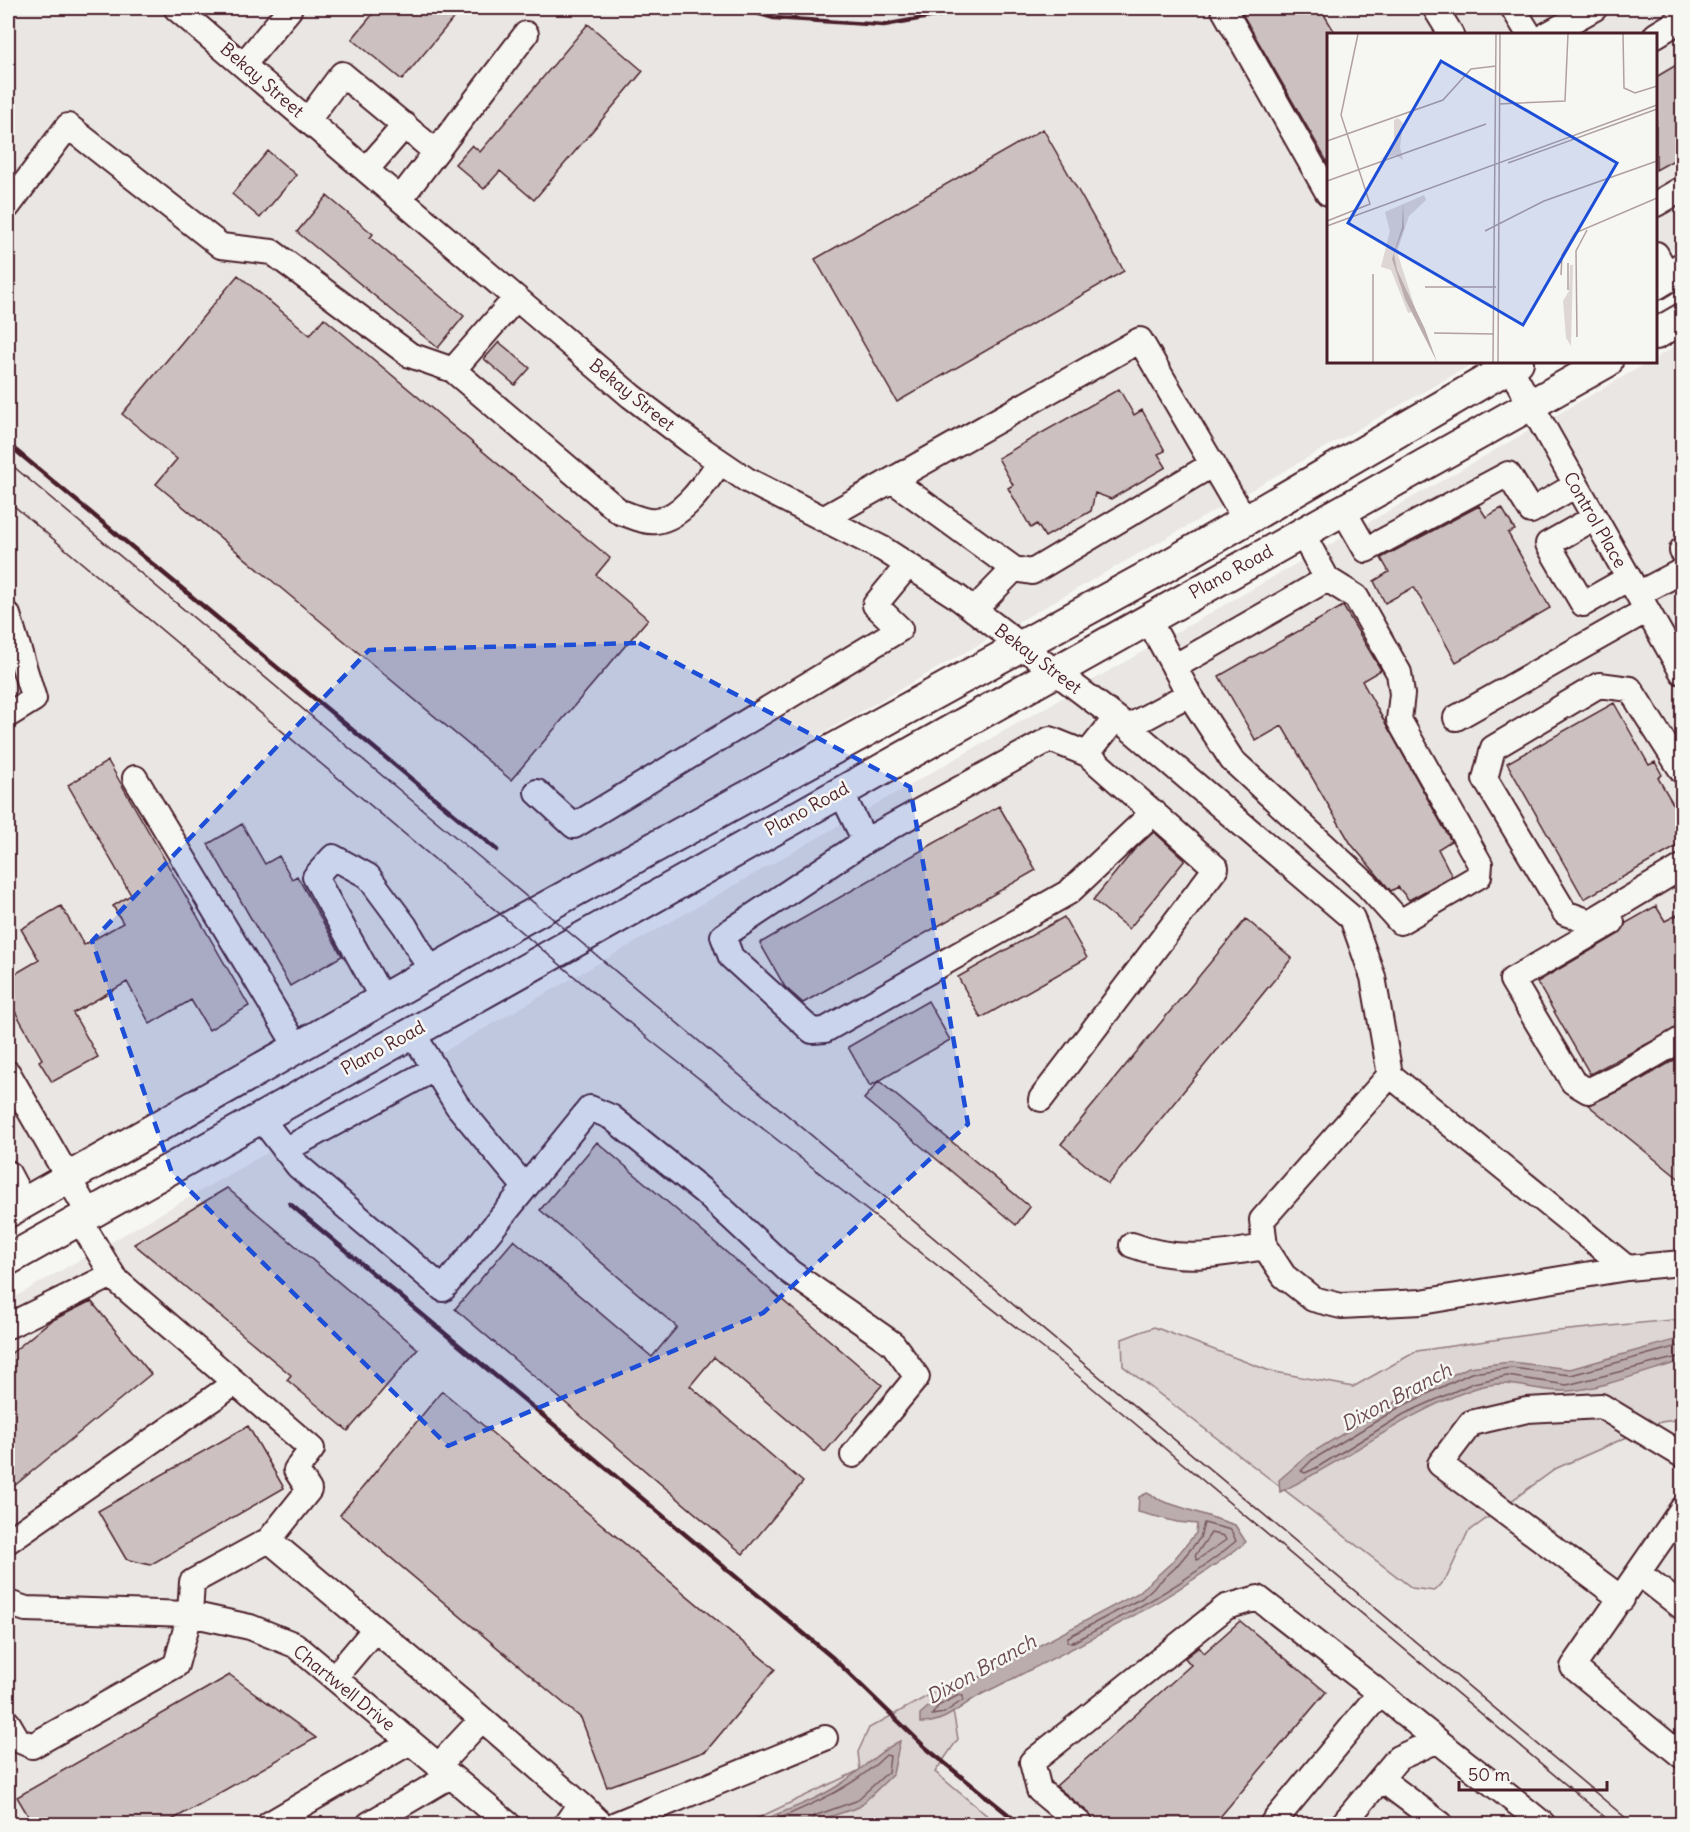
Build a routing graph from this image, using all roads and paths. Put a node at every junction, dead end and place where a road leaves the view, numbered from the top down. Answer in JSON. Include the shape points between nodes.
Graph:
{"nodes":[{"id":1,"x":176,"y":8,"type":"edge"},
{"id":2,"x":286,"y":8,"type":"edge"},
{"id":3,"x":1223,"y":8,"type":"edge"},
{"id":4,"x":1435,"y":8,"type":"edge"},
{"id":5,"x":1513,"y":8,"type":"edge"},
{"id":6,"x":1595,"y":8,"type":"edge"},
{"id":7,"x":1683,"y":19,"type":"edge"},
{"id":8,"x":1450,"y":33,"type":"edge"},
{"id":9,"x":1528,"y":33,"type":"edge"},
{"id":10,"x":1550,"y":33,"type":"edge"},
{"id":11,"x":1657,"y":33,"type":"edge"},
{"id":12,"x":526,"y":34,"type":"dead end"},
{"id":13,"x":243,"y":65,"type":"junction"},
{"id":14,"x":308,"y":120,"type":"junction"},
{"id":15,"x":405,"y":126,"type":"junction"},
{"id":16,"x":436,"y":152,"type":"junction"},
{"id":17,"x":366,"y":170,"type":"junction"},
{"id":18,"x":1683,"y":189,"type":"edge"},
{"id":19,"x":1327,"y":190,"type":"edge"},
{"id":20,"x":400,"y":199,"type":"junction"},
{"id":21,"x":1657,"y":203,"type":"edge"},
{"id":22,"x":8,"y":206,"type":"edge"},
{"id":23,"x":516,"y":298,"type":"junction"},
{"id":24,"x":1683,"y":319,"type":"edge"},
{"id":25,"x":1657,"y":333,"type":"edge"},
{"id":26,"x":1605,"y":363,"type":"edge"},
{"id":27,"x":1513,"y":364,"type":"edge"},
{"id":28,"x":453,"y":370,"type":"junction"},
{"id":29,"x":1530,"y":406,"type":"junction"},
{"id":30,"x":720,"y":462,"type":"junction"},
{"id":31,"x":1213,"y":464,"type":"junction"},
{"id":32,"x":892,"y":480,"type":"junction"},
{"id":33,"x":1576,"y":486,"type":"junction"},
{"id":34,"x":1343,"y":510,"type":"junction"},
{"id":35,"x":1594,"y":518,"type":"junction"},
{"id":36,"x":823,"y":519,"type":"junction"},
{"id":37,"x":1245,"y":520,"type":"junction"},
{"id":38,"x":1302,"y":533,"type":"junction"},
{"id":39,"x":908,"y":565,"type":"junction"},
{"id":40,"x":1014,"y":569,"type":"junction"},
{"id":41,"x":1683,"y":571,"type":"edge"},
{"id":42,"x":1327,"y":579,"type":"junction"},
{"id":43,"x":1638,"y":594,"type":"junction"},
{"id":44,"x":974,"y":610,"type":"junction"},
{"id":45,"x":8,"y":615,"type":"edge"},
{"id":46,"x":1148,"y":619,"type":"junction"},
{"id":47,"x":1021,"y":646,"type":"junction"},
{"id":48,"x":1174,"y":667,"type":"junction"},
{"id":49,"x":1055,"y":671,"type":"junction"},
{"id":50,"x":1683,"y":672,"type":"edge"},
{"id":51,"x":1189,"y":694,"type":"junction"},
{"id":52,"x":8,"y":715,"type":"edge"},
{"id":53,"x":1456,"y":718,"type":"dead end"},
{"id":54,"x":1122,"y":722,"type":"junction"},
{"id":55,"x":1087,"y":754,"type":"junction"},
{"id":56,"x":1681,"y":763,"type":"edge"},
{"id":57,"x":135,"y":778,"type":"dead end"},
{"id":58,"x":840,"y":790,"type":"junction"},
{"id":59,"x":537,"y":792,"type":"dead end"},
{"id":60,"x":1154,"y":812,"type":"junction"},
{"id":61,"x":865,"y":841,"type":"junction"},
{"id":62,"x":1683,"y":867,"type":"edge"},
{"id":63,"x":1683,"y":884,"type":"edge"},
{"id":64,"x":432,"y":972,"type":"junction"},
{"id":65,"x":383,"y":1000,"type":"junction"},
{"id":66,"x":412,"y":1032,"type":"junction"},
{"id":67,"x":1683,"y":1039,"type":"edge"},
{"id":68,"x":298,"y":1048,"type":"junction"},
{"id":69,"x":434,"y":1069,"type":"junction"},
{"id":70,"x":1390,"y":1075,"type":"junction"},
{"id":71,"x":10,"y":1081,"type":"edge"},
{"id":72,"x":1041,"y":1099,"type":"dead end"},
{"id":73,"x":260,"y":1117,"type":"junction"},
{"id":74,"x":285,"y":1150,"type":"junction"},
{"id":75,"x":8,"y":1173,"type":"edge"},
{"id":76,"x":69,"y":1177,"type":"junction"},
{"id":77,"x":525,"y":1187,"type":"junction"},
{"id":78,"x":16,"y":1207,"type":"edge"},
{"id":79,"x":84,"y":1217,"type":"junction"},
{"id":80,"x":1132,"y":1245,"type":"dead end"},
{"id":81,"x":1265,"y":1247,"type":"junction"},
{"id":82,"x":8,"y":1260,"type":"edge"},
{"id":83,"x":1683,"y":1263,"type":"edge"},
{"id":84,"x":1627,"y":1268,"type":"junction"},
{"id":85,"x":112,"y":1275,"type":"junction"},
{"id":86,"x":8,"y":1326,"type":"edge"},
{"id":87,"x":235,"y":1383,"type":"junction"},
{"id":88,"x":853,"y":1455,"type":"dead end"},
{"id":89,"x":1683,"y":1455,"type":"edge"},
{"id":90,"x":1683,"y":1509,"type":"edge"},
{"id":91,"x":269,"y":1540,"type":"junction"},
{"id":92,"x":8,"y":1541,"type":"edge"},
{"id":93,"x":1640,"y":1574,"type":"junction"},
{"id":94,"x":1622,"y":1599,"type":"junction"},
{"id":95,"x":8,"y":1603,"type":"edge"},
{"id":96,"x":1683,"y":1607,"type":"edge"},
{"id":97,"x":190,"y":1614,"type":"junction"},
{"id":98,"x":375,"y":1629,"type":"junction"},
{"id":99,"x":334,"y":1678,"type":"junction"},
{"id":100,"x":1380,"y":1693,"type":"junction"},
{"id":101,"x":482,"y":1719,"type":"junction"},
{"id":102,"x":8,"y":1723,"type":"edge"},
{"id":103,"x":825,"y":1738,"type":"dead end"},
{"id":104,"x":1436,"y":1741,"type":"junction"},
{"id":105,"x":410,"y":1742,"type":"junction"},
{"id":106,"x":1683,"y":1756,"type":"edge"},
{"id":107,"x":444,"y":1771,"type":"junction"},
{"id":108,"x":1381,"y":1779,"type":"junction"},
{"id":109,"x":580,"y":1804,"type":"junction"},
{"id":110,"x":269,"y":1824,"type":"edge"},
{"id":111,"x":369,"y":1824,"type":"edge"},
{"id":112,"x":508,"y":1824,"type":"edge"},
{"id":113,"x":566,"y":1824,"type":"edge"},
{"id":114,"x":601,"y":1824,"type":"edge"},
{"id":115,"x":616,"y":1824,"type":"edge"},
{"id":116,"x":1080,"y":1824,"type":"edge"},
{"id":117,"x":1272,"y":1824,"type":"edge"},
{"id":118,"x":1344,"y":1824,"type":"edge"},
{"id":119,"x":1441,"y":1824,"type":"edge"},
{"id":120,"x":1543,"y":1824,"type":"edge"}],
"edges":[{"from":1,"to":13,"type":"street","name":"Bekay Street"},
{"from":2,"to":13,"type":"street","via":[[289,10]]},
{"from":3,"to":19,"type":"street"},
{"from":4,"to":8,"type":"street"},
{"from":5,"to":9,"type":"street"},
{"from":6,"to":10,"type":"street"},
{"from":7,"to":11,"type":"street"},
{"from":12,"to":16,"type":"street"},
{"from":13,"to":14,"type":"street","name":"Bekay Street"},
{"from":14,"to":15,"type":"street","via":[[342,74]]},
{"from":14,"to":17,"type":"street","name":"Bekay Street"},
{"from":15,"to":16,"type":"street"},
{"from":15,"to":17,"type":"street"},
{"from":16,"to":20,"type":"street"},
{"from":17,"to":20,"type":"street","name":"Bekay Street"},
{"from":18,"to":21,"type":"street"},
{"from":20,"to":23,"type":"street","name":"Bekay Street"},
{"from":22,"to":28,"type":"street","via":[[68,126],[221,246],[272,252],[411,355]]},
{"from":23,"to":28,"type":"street"},
{"from":23,"to":30,"type":"street","name":"Bekay Street","via":[[631,396]]},
{"from":24,"to":25,"type":"main road"},
{"from":26,"to":29,"type":"main road","name":"Plano Road"},
{"from":27,"to":29,"type":"street","name":"Control Place"},
{"from":27,"to":37,"type":"main road","name":"Plano Road"},
{"from":28,"to":30,"type":"street","via":[[620,512],[655,522],[676,513]]},
{"from":29,"to":33,"type":"street","name":"Control Place"},
{"from":29,"to":34,"type":"main road","name":"Plano Road"},
{"from":30,"to":36,"type":"street","name":"Bekay Street"},
{"from":31,"to":32,"type":"street","via":[[1140,340]]},
{"from":31,"to":37,"type":"street"},
{"from":31,"to":40,"type":"street","via":[[1032,572]]},
{"from":32,"to":36,"type":"street"},
{"from":32,"to":40,"type":"street"},
{"from":33,"to":34,"type":"street","via":[[1531,511],[1508,474],[1366,550]]},
{"from":33,"to":35,"type":"street","name":"Control Place"},
{"from":34,"to":38,"type":"main road","name":"Plano Road"},
{"from":35,"to":43,"type":"street","name":"Control Place"},
{"from":35,"to":43,"type":"street","via":[[1548,544],[1583,604]]},
{"from":36,"to":39,"type":"street","name":"Bekay Street"},
{"from":37,"to":47,"type":"main road","name":"Plano Road"},
{"from":38,"to":42,"type":"street"},
{"from":38,"to":46,"type":"main road","name":"Plano Road"},
{"from":39,"to":44,"type":"street","name":"Bekay Street"},
{"from":39,"to":59,"type":"street","via":[[875,605],[900,629],[574,826]]},
{"from":40,"to":44,"type":"street"},
{"from":41,"to":43,"type":"street"},
{"from":42,"to":48,"type":"street"},
{"from":42,"to":51,"type":"street","via":[[1356,597],[1399,673],[1399,720],[1480,864],[1479,876],[1400,922],[1367,885],[1232,760]]},
{"from":43,"to":50,"type":"street","name":"Control Place"},
{"from":43,"to":53,"type":"street"},
{"from":44,"to":47,"type":"street","name":"Bekay Street"},
{"from":45,"to":52,"type":"street","via":[[34,699]]},
{"from":46,"to":48,"type":"street"},
{"from":46,"to":49,"type":"main road","name":"Plano Road"},
{"from":47,"to":49,"type":"street","name":"Bekay Street"},
{"from":47,"to":64,"type":"main road","name":"Plano Road"},
{"from":48,"to":51,"type":"street"},
{"from":49,"to":54,"type":"street","name":"Bekay Street"},
{"from":49,"to":58,"type":"main road","name":"Plano Road"},
{"from":51,"to":54,"type":"street"},
{"from":54,"to":55,"type":"street"},
{"from":54,"to":70,"type":"street","name":"Bekay Street","via":[[1352,918],[1373,976]]},
{"from":55,"to":60,"type":"street"},
{"from":55,"to":61,"type":"street","via":[[1050,739]]},
{"from":56,"to":62,"type":"street","via":[[1630,689],[1599,685],[1493,748],[1485,779],[1565,913],[1590,922]]},
{"from":57,"to":68,"type":"street"},
{"from":58,"to":61,"type":"street"},
{"from":58,"to":66,"type":"main road","name":"Plano Road"},
{"from":60,"to":61,"type":"street","via":[[1069,892],[825,1030],[812,1030],[730,957],[723,936]]},
{"from":60,"to":72,"type":"street","via":[[1216,868]]},
{"from":63,"to":67,"type":"street","via":[[1512,980],[1574,1082],[1588,1091]]},
{"from":64,"to":65,"type":"main road","name":"Plano Road"},
{"from":64,"to":65,"type":"street","via":[[405,926],[368,876],[333,857],[315,877]]},
{"from":65,"to":68,"type":"main road","name":"Plano Road"},
{"from":66,"to":69,"type":"street"},
{"from":66,"to":73,"type":"main road","name":"Plano Road"},
{"from":68,"to":76,"type":"main road","name":"Plano Road"},
{"from":69,"to":74,"type":"street"},
{"from":69,"to":77,"type":"street","via":[[457,1105]]},
{"from":70,"to":81,"type":"street","via":[[1262,1220]]},
{"from":70,"to":84,"type":"street"},
{"from":71,"to":76,"type":"street"},
{"from":73,"to":74,"type":"street"},
{"from":73,"to":79,"type":"main road","name":"Plano Road"},
{"from":74,"to":77,"type":"street","via":[[297,1166],[443,1289]]},
{"from":75,"to":78,"type":"street"},
{"from":76,"to":78,"type":"main road","name":"Plano Road"},
{"from":76,"to":79,"type":"street"},
{"from":77,"to":88,"type":"street","via":[[590,1108],[611,1117],[704,1192],[790,1272],[893,1344],[917,1377]]},
{"from":79,"to":82,"type":"main road","name":"Plano Road"},
{"from":79,"to":85,"type":"street"},
{"from":80,"to":81,"type":"street","via":[[1159,1255],[1196,1257]]},
{"from":81,"to":84,"type":"street","via":[[1284,1276],[1313,1299],[1341,1306],[1421,1302]]},
{"from":83,"to":84,"type":"street"},
{"from":85,"to":86,"type":"street"},
{"from":85,"to":87,"type":"street"},
{"from":87,"to":91,"type":"street","via":[[312,1449],[296,1470],[309,1490]]},
{"from":87,"to":92,"type":"street"},
{"from":89,"to":94,"type":"street","via":[[1601,1407],[1527,1410],[1471,1423],[1440,1464]]},
{"from":90,"to":93,"type":"street"},
{"from":91,"to":97,"type":"street","via":[[192,1582]]},
{"from":91,"to":98,"type":"street"},
{"from":93,"to":94,"type":"street"},
{"from":93,"to":96,"type":"street"},
{"from":94,"to":106,"type":"street","via":[[1573,1667]]},
{"from":95,"to":97,"type":"street","name":"Chartwell Drive","via":[[26,1609]]},
{"from":97,"to":99,"type":"street","name":"Chartwell Drive","via":[[250,1627],[295,1645]]},
{"from":97,"to":102,"type":"street","via":[[176,1665],[32,1746],[18,1740]]},
{"from":98,"to":99,"type":"street"},
{"from":98,"to":101,"type":"street"},
{"from":99,"to":105,"type":"street","name":"Chartwell Drive"},
{"from":100,"to":104,"type":"street"},
{"from":100,"to":116,"type":"street","via":[[1258,1598],[1226,1607],[1032,1762],[1039,1790]]},
{"from":100,"to":117,"type":"street"},
{"from":101,"to":107,"type":"street"},
{"from":101,"to":109,"type":"street"},
{"from":103,"to":115,"type":"street"},
{"from":104,"to":108,"type":"street","via":[[1398,1758]]},
{"from":104,"to":120,"type":"street","via":[[1462,1757]]},
{"from":105,"to":107,"type":"street","name":"Chartwell Drive"},
{"from":105,"to":110,"type":"street"},
{"from":107,"to":111,"type":"street"},
{"from":107,"to":112,"type":"street","name":"Chartwell Drive"},
{"from":108,"to":118,"type":"street"},
{"from":108,"to":119,"type":"street"},
{"from":109,"to":113,"type":"street"},
{"from":109,"to":114,"type":"street"}]}
